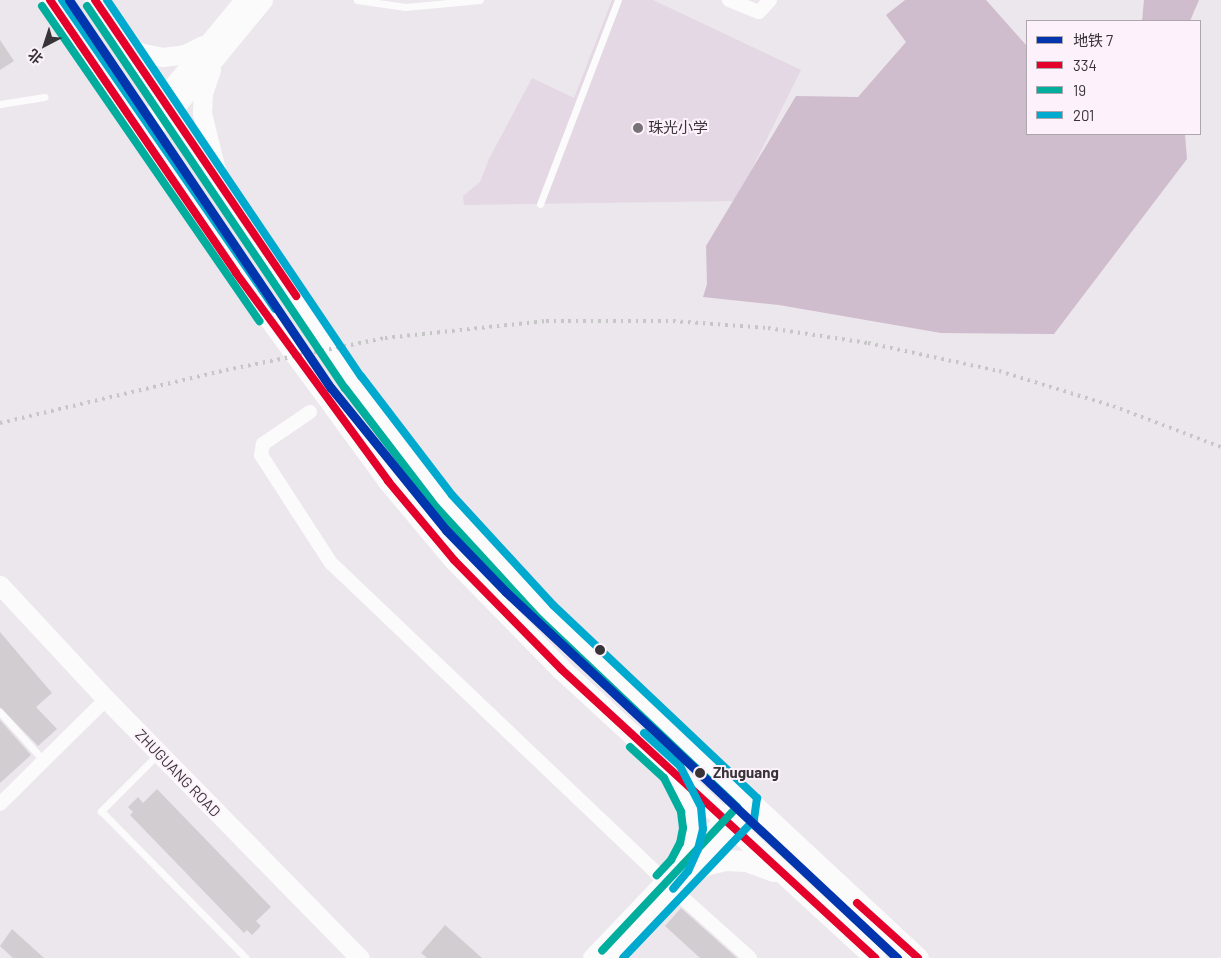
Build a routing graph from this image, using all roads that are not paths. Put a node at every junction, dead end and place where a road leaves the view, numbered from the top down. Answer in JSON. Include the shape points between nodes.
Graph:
{"nodes":[{"id":1,"x":50,"y":0,"type":"edge"},
{"id":2,"x":95,"y":0,"type":"edge"},
{"id":3,"x":244,"y":0,"type":"edge"},
{"id":4,"x":263,"y":0,"type":"edge"},
{"id":5,"x":357,"y":0,"type":"edge"},
{"id":6,"x":480,"y":0,"type":"edge"},
{"id":7,"x":618,"y":0,"type":"edge"},
{"id":8,"x":729,"y":0,"type":"edge"},
{"id":9,"x":770,"y":0,"type":"edge"},
{"id":10,"x":123,"y":41,"type":"junction"},
{"id":11,"x":217,"y":44,"type":"junction"},
{"id":12,"x":44,"y":98,"type":"dead end"},
{"id":13,"x":0,"y":104,"type":"edge"},
{"id":14,"x":166,"y":105,"type":"junction"},
{"id":15,"x":143,"y":137,"type":"junction"},
{"id":16,"x":222,"y":187,"type":"junction"},
{"id":17,"x":540,"y":204,"type":"dead end"},
{"id":18,"x":310,"y":412,"type":"dead end"},
{"id":19,"x":0,"y":584,"type":"edge"},
{"id":20,"x":106,"y":699,"type":"junction"},
{"id":21,"x":0,"y":712,"type":"edge"},
{"id":22,"x":159,"y":754,"type":"junction"},
{"id":23,"x":44,"y":761,"type":"junction"},
{"id":24,"x":672,"y":772,"type":"junction"},
{"id":25,"x":2,"y":798,"type":"edge"},
{"id":26,"x":748,"y":803,"type":"junction"},
{"id":27,"x":728,"y":824,"type":"junction"},
{"id":28,"x":677,"y":878,"type":"junction"},
{"id":29,"x":789,"y":880,"type":"junction"},
{"id":30,"x":246,"y":958,"type":"edge"},
{"id":31,"x":360,"y":958,"type":"edge"},
{"id":32,"x":592,"y":958,"type":"edge"},
{"id":33,"x":609,"y":958,"type":"edge"},
{"id":34,"x":750,"y":958,"type":"edge"},
{"id":35,"x":875,"y":958,"type":"edge"},
{"id":36,"x":918,"y":958,"type":"edge"}],
"edges":[{"from":1,"to":15,"type":"main road"},
{"from":2,"to":10,"type":"main road"},
{"from":3,"to":11,"type":"main road"},
{"from":4,"to":11,"type":"main road"},
{"from":5,"to":6,"type":"lane","via":[[405,7]]},
{"from":7,"to":17,"type":"lane"},
{"from":8,"to":9,"type":"street","via":[[759,12]]},
{"from":10,"to":11,"type":"main road","via":[[144,54],[167,57]]},
{"from":10,"to":14,"type":"main road"},
{"from":11,"to":14,"type":"main road"},
{"from":11,"to":16,"type":"main road","via":[[202,113],[210,154]]},
{"from":12,"to":13,"type":"lane"},
{"from":14,"to":15,"type":"main road"},
{"from":14,"to":16,"type":"main road"},
{"from":15,"to":24,"type":"main road","via":[[236,273],[421,521],[524,634]]},
{"from":16,"to":26,"type":"main road","via":[[378,416],[450,508],[546,612]]},
{"from":18,"to":28,"type":"street","via":[[263,444],[261,455],[331,563]]},
{"from":19,"to":20,"type":"main road","name":"ZHUGUANG ROAD"},
{"from":20,"to":22,"type":"main road","name":"ZHUGUANG ROAD"},
{"from":20,"to":23,"type":"street"},
{"from":21,"to":23,"type":"lane"},
{"from":22,"to":30,"type":"lane","via":[[101,811]]},
{"from":22,"to":31,"type":"main road","name":"ZHUGUANG ROAD"},
{"from":23,"to":25,"type":"street"},
{"from":24,"to":27,"type":"main road"},
{"from":24,"to":28,"type":"main road","via":[[691,809],[693,829]]},
{"from":26,"to":27,"type":"street","via":[[737,806]]},
{"from":26,"to":36,"type":"main road"},
{"from":27,"to":28,"type":"street"},
{"from":27,"to":29,"type":"main road"},
{"from":28,"to":29,"type":"main road","via":[[726,860],[746,861]]},
{"from":28,"to":32,"type":"street"},
{"from":28,"to":33,"type":"street"},
{"from":28,"to":34,"type":"street"},
{"from":29,"to":35,"type":"main road"}]}
